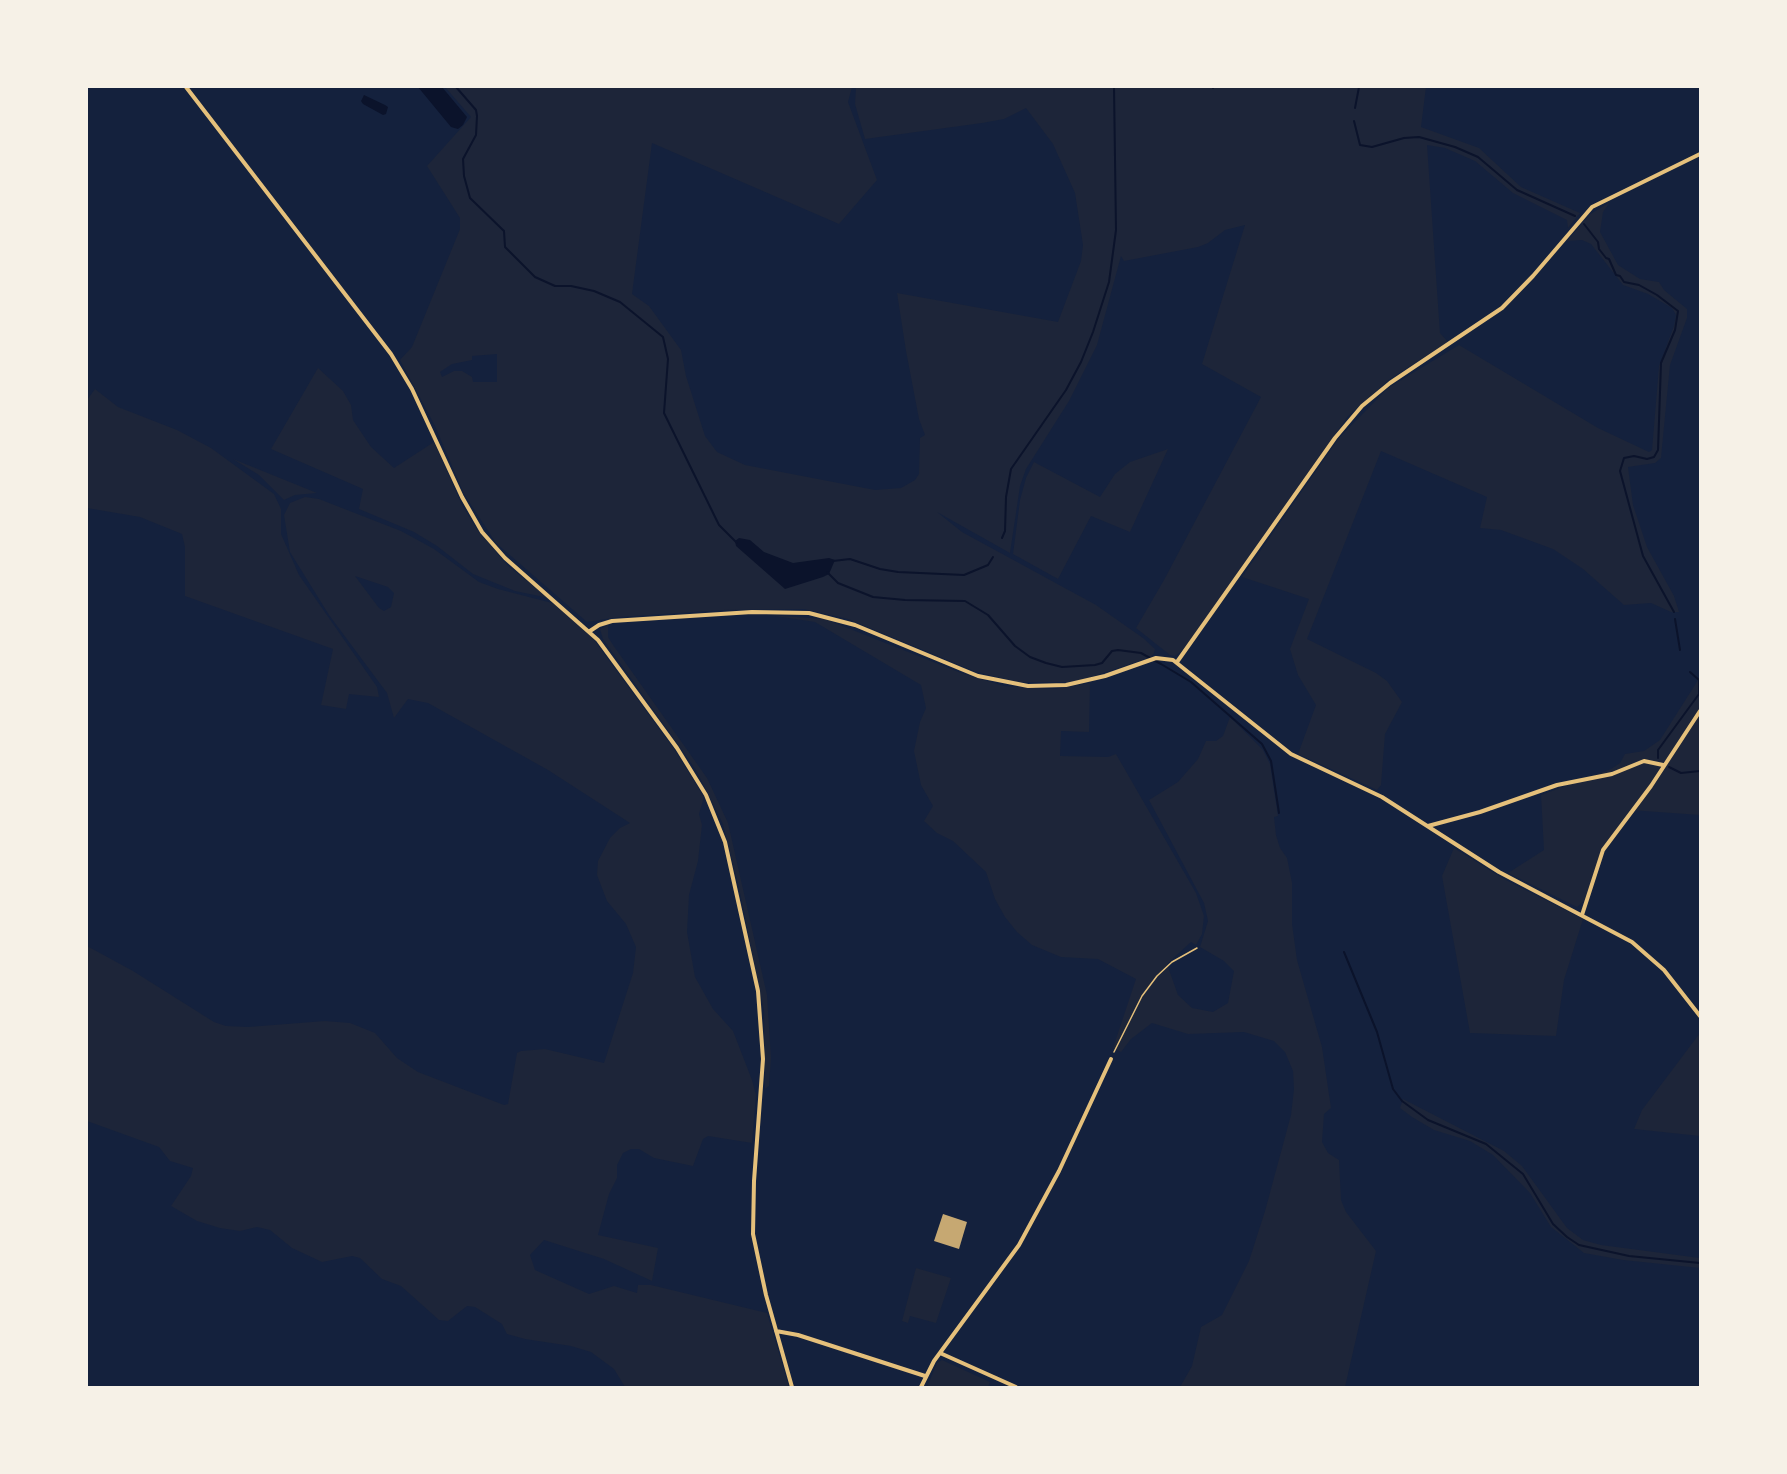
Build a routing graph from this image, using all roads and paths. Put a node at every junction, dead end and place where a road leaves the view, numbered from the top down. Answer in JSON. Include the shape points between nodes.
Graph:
{"nodes":[{"id":1,"x":186,"y":87,"type":"edge"},
{"id":2,"x":1700,"y":154,"type":"edge"},
{"id":3,"x":590,"y":631,"type":"junction"},
{"id":4,"x":1177,"y":662,"type":"junction"},
{"id":5,"x":1700,"y":711,"type":"edge"},
{"id":6,"x":1663,"y":765,"type":"junction"},
{"id":7,"x":1428,"y":825,"type":"junction"},
{"id":8,"x":1582,"y":915,"type":"junction"},
{"id":9,"x":1197,"y":948,"type":"dead end"},
{"id":10,"x":1700,"y":1016,"type":"edge"},
{"id":11,"x":1111,"y":1059,"type":"joint"},
{"id":12,"x":776,"y":1331,"type":"junction"},
{"id":13,"x":940,"y":1353,"type":"junction"},
{"id":14,"x":925,"y":1376,"type":"junction"},
{"id":15,"x":792,"y":1387,"type":"edge"},
{"id":16,"x":921,"y":1387,"type":"edge"},
{"id":17,"x":1016,"y":1387,"type":"edge"}],
"edges":[{"from":1,"to":3,"type":"street","via":[[400,369],[482,532],[505,558]]},
{"from":2,"to":4,"type":"street","via":[[1592,207],[1502,308],[1362,406],[1335,438]]},
{"from":3,"to":4,"type":"street","via":[[612,621],[774,611],[809,613],[855,625],[978,676],[1028,686],[1083,682],[1156,658]]},
{"from":3,"to":12,"type":"street","via":[[697,776],[720,826],[758,992],[762,1094],[753,1234]]},
{"from":4,"to":7,"type":"street","via":[[1281,748],[1363,787]]},
{"from":5,"to":6,"type":"street"},
{"from":6,"to":7,"type":"street","via":[[1644,761],[1612,774],[1557,785]]},
{"from":6,"to":8,"type":"street","via":[[1603,850]]},
{"from":7,"to":8,"type":"street","via":[[1499,872]]},
{"from":8,"to":10,"type":"street","via":[[1648,954]]},
{"from":9,"to":11,"type":"path","via":[[1157,976],[1142,996]]},
{"from":11,"to":13,"type":"street","via":[[1059,1171],[1019,1245]]},
{"from":12,"to":14,"type":"street"},
{"from":12,"to":15,"type":"street"},
{"from":13,"to":14,"type":"street"},
{"from":13,"to":17,"type":"street"},
{"from":14,"to":16,"type":"street"}]}
